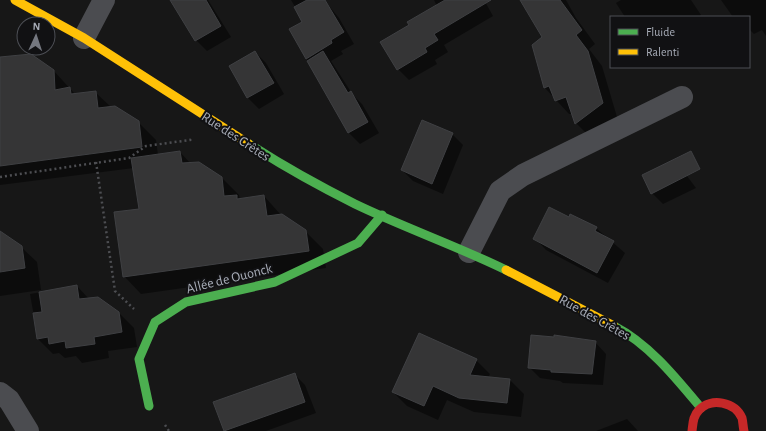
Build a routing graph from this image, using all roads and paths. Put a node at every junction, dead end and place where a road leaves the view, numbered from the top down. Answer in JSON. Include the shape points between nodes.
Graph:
{"nodes":[{"id":1,"x":15,"y":0,"type":"edge"},
{"id":2,"x":104,"y":0,"type":"edge"},
{"id":3,"x":84,"y":38,"type":"junction"},
{"id":4,"x":682,"y":97,"type":"dead end"},
{"id":5,"x":208,"y":118,"type":"junction"},
{"id":6,"x":96,"y":162,"type":"junction"},
{"id":7,"x":0,"y":177,"type":"edge"},
{"id":8,"x":382,"y":215,"type":"junction"},
{"id":9,"x":469,"y":252,"type":"junction"},
{"id":10,"x":153,"y":328,"type":"junction"},
{"id":11,"x":0,"y":393,"type":"edge"},
{"id":12,"x":149,"y":406,"type":"dead end"},
{"id":13,"x":701,"y":408,"type":"junction"},
{"id":14,"x":28,"y":431,"type":"edge"},
{"id":15,"x":692,"y":431,"type":"edge"},
{"id":16,"x":744,"y":431,"type":"edge"}],
"edges":[{"from":1,"to":3,"type":"street","name":"Rue des Crêtes"},
{"from":2,"to":3,"type":"street"},
{"from":3,"to":5,"type":"street","name":"Rue des Crêtes"},
{"from":4,"to":9,"type":"street","via":[[523,175],[500,191]]},
{"from":5,"to":6,"type":"path","via":[[190,140],[146,146],[129,158]]},
{"from":5,"to":8,"type":"street","name":"Rue des Crêtes","via":[[283,166]]},
{"from":6,"to":7,"type":"path"},
{"from":6,"to":10,"type":"path","via":[[115,291]]},
{"from":8,"to":9,"type":"street","name":"Rue des Crêtes"},
{"from":8,"to":10,"type":"street","name":"Allée de Ouonck","via":[[358,242],[275,282],[186,302],[155,322]]},
{"from":9,"to":13,"type":"street","name":"Rue des Crêtes","via":[[631,335],[674,376]]},
{"from":10,"to":12,"type":"street","name":"Allée de Ouonck","via":[[140,359]]},
{"from":11,"to":14,"type":"street","via":[[9,400]]},
{"from":13,"to":15,"type":"street","via":[[694,417]]},
{"from":13,"to":16,"type":"street","via":[[716,402],[732,406],[742,419]]}]}
